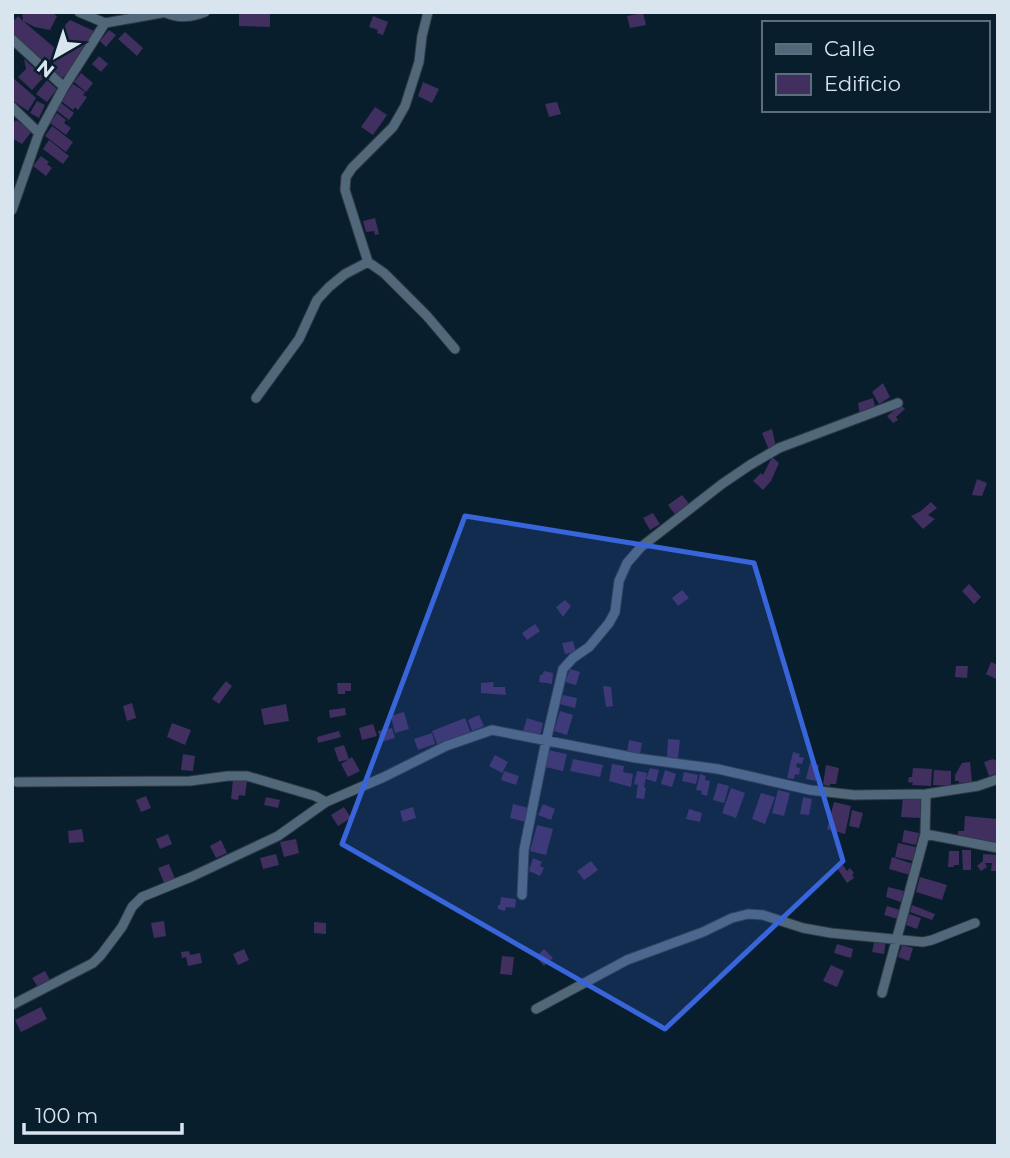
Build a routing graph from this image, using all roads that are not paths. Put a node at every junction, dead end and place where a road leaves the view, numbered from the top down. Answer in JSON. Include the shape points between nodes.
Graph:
{"nodes":[{"id":1,"x":79,"y":12,"type":"edge"},
{"id":2,"x":166,"y":12,"type":"edge"},
{"id":3,"x":205,"y":12,"type":"edge"},
{"id":4,"x":428,"y":12,"type":"edge"},
{"id":5,"x":105,"y":23,"type":"junction"},
{"id":6,"x":12,"y":39,"type":"edge"},
{"id":7,"x":64,"y":87,"type":"junction"},
{"id":8,"x":12,"y":107,"type":"edge"},
{"id":9,"x":39,"y":132,"type":"junction"},
{"id":10,"x":12,"y":177,"type":"edge"},
{"id":11,"x":20,"y":185,"type":"junction"},
{"id":12,"x":12,"y":210,"type":"edge"},
{"id":13,"x":368,"y":262,"type":"junction"},
{"id":14,"x":455,"y":349,"type":"dead end"},
{"id":15,"x":256,"y":398,"type":"dead end"},
{"id":16,"x":898,"y":403,"type":"dead end"},
{"id":17,"x":546,"y":741,"type":"junction"},
{"id":18,"x":998,"y":779,"type":"edge"},
{"id":19,"x":17,"y":782,"type":"dead end"},
{"id":20,"x":926,"y":794,"type":"junction"},
{"id":21,"x":326,"y":802,"type":"junction"},
{"id":22,"x":925,"y":834,"type":"junction"},
{"id":23,"x":998,"y":848,"type":"edge"},
{"id":24,"x":522,"y":895,"type":"dead end"},
{"id":25,"x":975,"y":923,"type":"dead end"},
{"id":26,"x":897,"y":939,"type":"junction"},
{"id":27,"x":882,"y":993,"type":"dead end"},
{"id":28,"x":12,"y":1006,"type":"edge"},
{"id":29,"x":536,"y":1009,"type":"dead end"}],
"edges":[{"from":1,"to":5,"type":"street"},
{"from":2,"to":3,"type":"street","via":[[184,18]]},
{"from":2,"to":5,"type":"street"},
{"from":4,"to":13,"type":"street","via":[[405,106],[393,127],[346,177],[345,190]]},
{"from":5,"to":7,"type":"street"},
{"from":6,"to":7,"type":"street"},
{"from":7,"to":9,"type":"street"},
{"from":8,"to":9,"type":"street"},
{"from":9,"to":11,"type":"street"},
{"from":10,"to":11,"type":"street"},
{"from":11,"to":12,"type":"street"},
{"from":13,"to":14,"type":"street","via":[[384,273]]},
{"from":13,"to":15,"type":"street","via":[[345,274],[317,300],[299,339]]},
{"from":16,"to":17,"type":"street","via":[[815,433],[750,464],[641,547],[626,563],[610,623],[564,669]]},
{"from":17,"to":20,"type":"street","via":[[718,769],[810,790],[876,796]]},
{"from":17,"to":21,"type":"street","via":[[492,730],[446,746]]},
{"from":17,"to":24,"type":"street","via":[[524,850]]},
{"from":18,"to":20,"type":"street"},
{"from":19,"to":21,"type":"street","via":[[190,781],[247,776]]},
{"from":20,"to":22,"type":"street"},
{"from":21,"to":28,"type":"street","via":[[278,836],[142,897],[93,963]]},
{"from":22,"to":23,"type":"street"},
{"from":22,"to":26,"type":"street"},
{"from":25,"to":26,"type":"street","via":[[923,942]]},
{"from":26,"to":27,"type":"street"},
{"from":26,"to":29,"type":"street","via":[[831,933],[748,914],[627,960]]}]}
